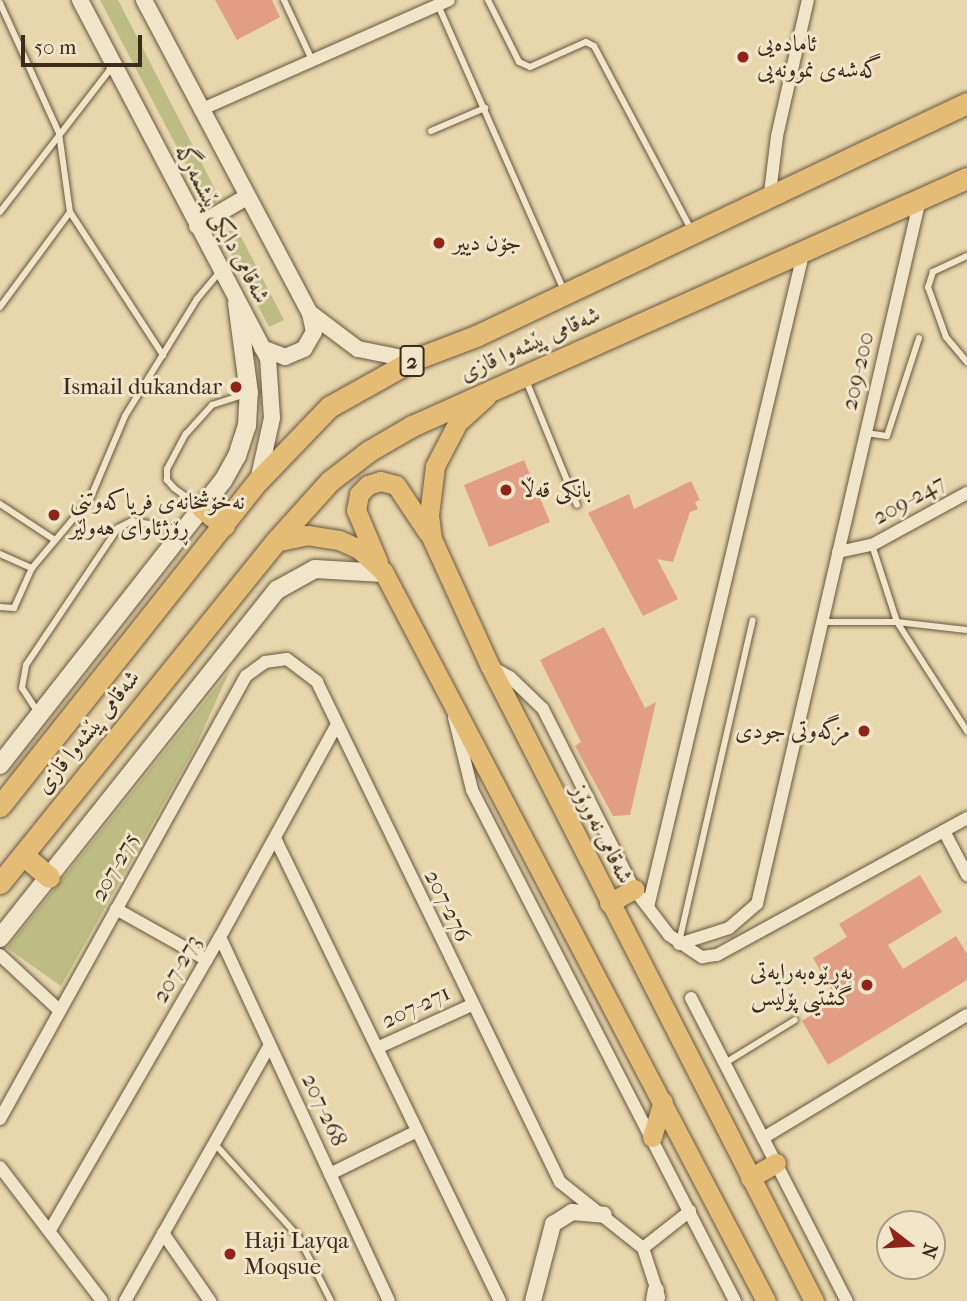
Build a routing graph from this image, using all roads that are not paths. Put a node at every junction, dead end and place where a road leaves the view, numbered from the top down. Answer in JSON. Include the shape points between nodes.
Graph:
{"nodes":[{"id":1,"x":80,"y":0,"type":"edge"},
{"id":2,"x":144,"y":0,"type":"edge"},
{"id":3,"x":284,"y":0,"type":"edge"},
{"id":4,"x":488,"y":0,"type":"edge"},
{"id":5,"x":808,"y":0,"type":"edge"},
{"id":6,"x":0,"y":3,"type":"edge"},
{"id":7,"x":443,"y":3,"type":"edge"},
{"id":8,"x":312,"y":60,"type":"junction"},
{"id":9,"x":113,"y":65,"type":"junction"},
{"id":10,"x":967,"y":103,"type":"edge"},
{"id":11,"x":485,"y":108,"type":"junction"},
{"id":12,"x":201,"y":110,"type":"junction"},
{"id":13,"x":430,"y":131,"type":"dead end"},
{"id":14,"x":59,"y":133,"type":"junction"},
{"id":15,"x":967,"y":178,"type":"edge"},
{"id":16,"x":770,"y":193,"type":"junction"},
{"id":17,"x":245,"y":198,"type":"junction"},
{"id":18,"x":920,"y":199,"type":"junction"},
{"id":19,"x":0,"y":212,"type":"edge"},
{"id":20,"x":70,"y":212,"type":"junction"},
{"id":21,"x":197,"y":226,"type":"junction"},
{"id":22,"x":693,"y":233,"type":"junction"},
{"id":23,"x":805,"y":248,"type":"junction"},
{"id":24,"x":967,"y":256,"type":"edge"},
{"id":25,"x":220,"y":272,"type":"junction"},
{"id":26,"x":565,"y":294,"type":"junction"},
{"id":27,"x":237,"y":303,"type":"junction"},
{"id":28,"x":0,"y":307,"type":"edge"},
{"id":29,"x":310,"y":313,"type":"junction"},
{"id":30,"x":919,"y":338,"type":"dead end"},
{"id":31,"x":262,"y":348,"type":"junction"},
{"id":32,"x":163,"y":355,"type":"junction"},
{"id":33,"x":413,"y":360,"type":"junction"},
{"id":34,"x":967,"y":362,"type":"edge"},
{"id":35,"x":524,"y":376,"type":"junction"},
{"id":36,"x":495,"y":390,"type":"junction"},
{"id":37,"x":249,"y":393,"type":"junction"},
{"id":38,"x":866,"y":433,"type":"junction"},
{"id":39,"x":258,"y":481,"type":"junction"},
{"id":40,"x":967,"y":493,"type":"edge"},
{"id":41,"x":0,"y":504,"type":"edge"},
{"id":42,"x":578,"y":505,"type":"dead end"},
{"id":43,"x":202,"y":508,"type":"junction"},
{"id":44,"x":224,"y":525,"type":"junction"},
{"id":45,"x":184,"y":530,"type":"junction"},
{"id":46,"x":432,"y":539,"type":"junction"},
{"id":47,"x":55,"y":540,"type":"junction"},
{"id":48,"x":275,"y":542,"type":"junction"},
{"id":49,"x":872,"y":545,"type":"junction"},
{"id":50,"x":838,"y":552,"type":"junction"},
{"id":51,"x":0,"y":554,"type":"edge"},
{"id":52,"x":32,"y":568,"type":"junction"},
{"id":53,"x":383,"y":572,"type":"junction"},
{"id":54,"x":0,"y":607,"type":"edge"},
{"id":55,"x":752,"y":620,"type":"dead end"},
{"id":56,"x":822,"y":622,"type":"junction"},
{"id":57,"x":897,"y":622,"type":"junction"},
{"id":58,"x":967,"y":630,"type":"edge"},
{"id":59,"x":287,"y":659,"type":"joint"},
{"id":60,"x":490,"y":666,"type":"junction"},
{"id":61,"x":452,"y":699,"type":"junction"},
{"id":62,"x":40,"y":714,"type":"junction"},
{"id":63,"x":336,"y":726,"type":"junction"},
{"id":64,"x":967,"y":731,"type":"edge"},
{"id":65,"x":0,"y":765,"type":"edge"},
{"id":66,"x":0,"y":806,"type":"edge"},
{"id":67,"x":967,"y":818,"type":"edge"},
{"id":68,"x":944,"y":831,"type":"junction"},
{"id":69,"x":275,"y":838,"type":"junction"},
{"id":70,"x":23,"y":855,"type":"junction"},
{"id":71,"x":967,"y":875,"type":"edge"},
{"id":72,"x":49,"y":877,"type":"junction"},
{"id":73,"x":0,"y":883,"type":"edge"},
{"id":74,"x":634,"y":889,"type":"junction"},
{"id":75,"x":610,"y":903,"type":"junction"},
{"id":76,"x":648,"y":907,"type":"junction"},
{"id":77,"x":116,"y":909,"type":"junction"},
{"id":78,"x":220,"y":937,"type":"junction"},
{"id":79,"x":0,"y":938,"type":"edge"},
{"id":80,"x":679,"y":944,"type":"junction"},
{"id":81,"x":0,"y":955,"type":"edge"},
{"id":82,"x":207,"y":960,"type":"junction"},
{"id":83,"x":691,"y":998,"type":"dead end"},
{"id":84,"x":472,"y":1005,"type":"junction"},
{"id":85,"x":59,"y":1010,"type":"junction"},
{"id":86,"x":967,"y":1015,"type":"edge"},
{"id":87,"x":795,"y":1020,"type":"dead end"},
{"id":88,"x":270,"y":1045,"type":"junction"},
{"id":89,"x":377,"y":1048,"type":"junction"},
{"id":90,"x":725,"y":1063,"type":"junction"},
{"id":91,"x":663,"y":1102,"type":"junction"},
{"id":92,"x":0,"y":1119,"type":"edge"},
{"id":93,"x":417,"y":1130,"type":"junction"},
{"id":94,"x":652,"y":1137,"type":"junction"},
{"id":95,"x":763,"y":1138,"type":"junction"},
{"id":96,"x":214,"y":1143,"type":"junction"},
{"id":97,"x":776,"y":1163,"type":"junction"},
{"id":98,"x":0,"y":1167,"type":"edge"},
{"id":99,"x":330,"y":1174,"type":"junction"},
{"id":100,"x":750,"y":1178,"type":"junction"},
{"id":101,"x":690,"y":1211,"type":"junction"},
{"id":102,"x":604,"y":1215,"type":"junction"},
{"id":103,"x":50,"y":1230,"type":"junction"},
{"id":104,"x":163,"y":1233,"type":"junction"},
{"id":105,"x":643,"y":1248,"type":"junction"},
{"id":106,"x":657,"y":1297,"type":"edge"},
{"id":107,"x":102,"y":1301,"type":"edge"},
{"id":108,"x":125,"y":1301,"type":"edge"},
{"id":109,"x":210,"y":1301,"type":"edge"},
{"id":110,"x":331,"y":1301,"type":"edge"},
{"id":111,"x":389,"y":1301,"type":"edge"},
{"id":112,"x":500,"y":1301,"type":"edge"},
{"id":113,"x":533,"y":1301,"type":"edge"},
{"id":114,"x":735,"y":1301,"type":"edge"},
{"id":115,"x":766,"y":1301,"type":"edge"},
{"id":116,"x":814,"y":1301,"type":"edge"},
{"id":117,"x":847,"y":1301,"type":"edge"}],
"edges":[{"from":1,"to":9,"type":"street","name":"شەقامی دایکی پێشمەرگە"},
{"from":2,"to":12,"type":"street","name":"شەقامی دایکی پێشمەرگە"},
{"from":3,"to":8,"type":"lane"},
{"from":4,"to":22,"type":"lane","via":[[519,62],[530,67],[586,42],[594,47]]},
{"from":5,"to":16,"type":"street","via":[[776,136]]},
{"from":6,"to":14,"type":"lane"},
{"from":7,"to":8,"type":"street"},
{"from":7,"to":11,"type":"lane"},
{"from":8,"to":12,"type":"street"},
{"from":9,"to":14,"type":"lane"},
{"from":9,"to":21,"type":"street","name":"شەقامی دایکی پێشمەرگە"},
{"from":10,"to":16,"type":"highway","name":"شەقامی پێشەوا قازی","number":"2"},
{"from":11,"to":13,"type":"lane"},
{"from":11,"to":26,"type":"lane"},
{"from":12,"to":17,"type":"street","name":"شەقامی دایکی پێشمەرگە"},
{"from":14,"to":19,"type":"lane"},
{"from":14,"to":20,"type":"lane"},
{"from":15,"to":18,"type":"highway","name":"شەقامی پێشەوا قازی"},
{"from":16,"to":22,"type":"highway","name":"شەقامی پێشەوا قازی","number":"2"},
{"from":17,"to":21,"type":"street"},
{"from":17,"to":29,"type":"street","name":"شەقامی دایکی پێشمەرگە"},
{"from":18,"to":23,"type":"highway","name":"شەقامی پێشەوا قازی"},
{"from":18,"to":38,"type":"street","name":"209-200"},
{"from":20,"to":28,"type":"lane"},
{"from":20,"to":32,"type":"lane"},
{"from":21,"to":25,"type":"street","name":"شەقامی دایکی پێشمەرگە"},
{"from":22,"to":26,"type":"highway","name":"شەقامی پێشەوا قازی","number":"2"},
{"from":23,"to":35,"type":"highway","name":"شەقامی پێشەوا قازی"},
{"from":23,"to":76,"type":"street"},
{"from":24,"to":34,"type":"lane","via":[[933,272],[929,287],[946,337]]},
{"from":25,"to":27,"type":"street","name":"شەقامی دایکی پێشمەرگە"},
{"from":25,"to":32,"type":"lane","via":[[197,299]]},
{"from":26,"to":33,"type":"highway","name":"شەقامی پێشەوا قازی","number":"2"},
{"from":27,"to":31,"type":"street","name":"شەقامی دایکی پێشمەرگە"},
{"from":27,"to":37,"type":"main road"},
{"from":29,"to":31,"type":"street","via":[[314,332],[304,349],[285,357]]},
{"from":29,"to":33,"type":"street","name":"شەقامی دایکی پێشمەرگە","via":[[358,349]]},
{"from":30,"to":38,"type":"lane","via":[[887,436]]},
{"from":31,"to":39,"type":"street","name":"شەقامی دایکی پێشمەرگە","via":[[271,373],[273,402]]},
{"from":32,"to":47,"type":"lane","via":[[125,416],[90,499]]},
{"from":33,"to":39,"type":"highway","name":"شەقامی پێشەوا قازی","number":"2","via":[[329,407]]},
{"from":35,"to":36,"type":"highway","name":"شەقامی پێشەوا قازی"},
{"from":35,"to":42,"type":"lane"},
{"from":36,"to":46,"type":"main road","name":"شەقامی نەورۆز","via":[[458,422],[444,443],[430,490]]},
{"from":36,"to":48,"type":"highway","name":"شەقامی پێشەوا قازی","via":[[412,426],[369,451],[330,481]]},
{"from":37,"to":43,"type":"main road","via":[[240,449]]},
{"from":37,"to":43,"type":"lane","via":[[212,405],[186,434],[167,469],[167,480],[174,488]]},
{"from":38,"to":50,"type":"street","name":"209-200"},
{"from":39,"to":44,"type":"highway","name":"شەقامی پێشەوا قازی","number":"2"},
{"from":40,"to":49,"type":"street","name":"209-247"},
{"from":41,"to":47,"type":"lane"},
{"from":43,"to":44,"type":"highway"},
{"from":43,"to":45,"type":"main road"},
{"from":44,"to":66,"type":"highway","name":"شەقامی پێشەوا قازی","number":"2"},
{"from":45,"to":62,"type":"main road"},
{"from":45,"to":62,"type":"lane","via":[[132,521],[118,528],[26,665],[23,688]]},
{"from":46,"to":53,"type":"main road","via":[[399,488],[384,481],[368,485],[358,497],[357,514]]},
{"from":46,"to":60,"type":"main road","name":"شەقامی نەورۆز"},
{"from":47,"to":52,"type":"lane"},
{"from":48,"to":53,"type":"main road","via":[[307,535],[339,540],[359,550]]},
{"from":48,"to":70,"type":"highway","name":"شەقامی پێشەوا قازی"},
{"from":49,"to":50,"type":"street","name":"209-247"},
{"from":49,"to":57,"type":"lane"},
{"from":50,"to":56,"type":"street","name":"209-200"},
{"from":51,"to":52,"type":"lane"},
{"from":52,"to":54,"type":"lane","via":[[14,608]]},
{"from":53,"to":61,"type":"main road"},
{"from":53,"to":72,"type":"main road","via":[[315,569],[277,590]]},
{"from":55,"to":80,"type":"lane"},
{"from":56,"to":57,"type":"lane"},
{"from":56,"to":80,"type":"street","name":"209-200","via":[[755,909],[729,928]]},
{"from":57,"to":58,"type":"lane"},
{"from":57,"to":64,"type":"lane"},
{"from":59,"to":63,"type":"street","name":"207-276","via":[[317,682]]},
{"from":59,"to":77,"type":"street","name":"207-275","via":[[265,662],[246,676]]},
{"from":60,"to":74,"type":"street","via":[[510,677],[542,709]]},
{"from":60,"to":75,"type":"main road","name":"شەقامی نەورۆز"},
{"from":61,"to":91,"type":"main road"},
{"from":61,"to":94,"type":"street","via":[[472,790]]},
{"from":62,"to":65,"type":"main road"},
{"from":63,"to":69,"type":"street","name":"207-273"},
{"from":63,"to":84,"type":"street","name":"207-276"},
{"from":67,"to":68,"type":"street"},
{"from":68,"to":71,"type":"street"},
{"from":68,"to":80,"type":"street","via":[[717,955],[702,957]]},
{"from":69,"to":78,"type":"street","name":"207-273"},
{"from":69,"to":89,"type":"street"},
{"from":70,"to":72,"type":"highway"},
{"from":70,"to":73,"type":"highway","name":"شەقامی پێشەوا قازی"},
{"from":72,"to":79,"type":"main road"},
{"from":74,"to":75,"type":"main road"},
{"from":74,"to":76,"type":"street"},
{"from":75,"to":100,"type":"main road","name":"شەقامی نەورۆز"},
{"from":76,"to":80,"type":"street"},
{"from":77,"to":82,"type":"street"},
{"from":77,"to":85,"type":"street","name":"207-275"},
{"from":78,"to":82,"type":"street","name":"207-273"},
{"from":78,"to":88,"type":"street","name":"207-268"},
{"from":81,"to":85,"type":"street"},
{"from":82,"to":103,"type":"street","name":"207-273"},
{"from":83,"to":90,"type":"street"},
{"from":84,"to":89,"type":"street","name":"207-271"},
{"from":84,"to":102,"type":"street","name":"207-276","via":[[560,1182]]},
{"from":85,"to":92,"type":"street","name":"207-275"},
{"from":86,"to":95,"type":"street"},
{"from":87,"to":90,"type":"lane"},
{"from":88,"to":96,"type":"street"},
{"from":88,"to":99,"type":"street","name":"207-268"},
{"from":89,"to":93,"type":"street"},
{"from":90,"to":95,"type":"street"},
{"from":91,"to":94,"type":"main road"},
{"from":91,"to":115,"type":"main road"},
{"from":93,"to":99,"type":"street"},
{"from":93,"to":112,"type":"street"},
{"from":94,"to":101,"type":"street"},
{"from":95,"to":97,"type":"street"},
{"from":96,"to":104,"type":"street"},
{"from":96,"to":110,"type":"lane","via":[[298,1236]]},
{"from":97,"to":100,"type":"main road"},
{"from":97,"to":117,"type":"street"},
{"from":98,"to":103,"type":"street"},
{"from":99,"to":111,"type":"street","name":"207-268"},
{"from":100,"to":116,"type":"main road","name":"شەقامی نەورۆز"},
{"from":101,"to":105,"type":"street"},
{"from":101,"to":114,"type":"street"},
{"from":102,"to":105,"type":"street"},
{"from":102,"to":113,"type":"street","via":[[572,1212],[553,1224]]},
{"from":103,"to":107,"type":"street"},
{"from":104,"to":108,"type":"street"},
{"from":104,"to":109,"type":"street"},
{"from":105,"to":106,"type":"street"}]}
